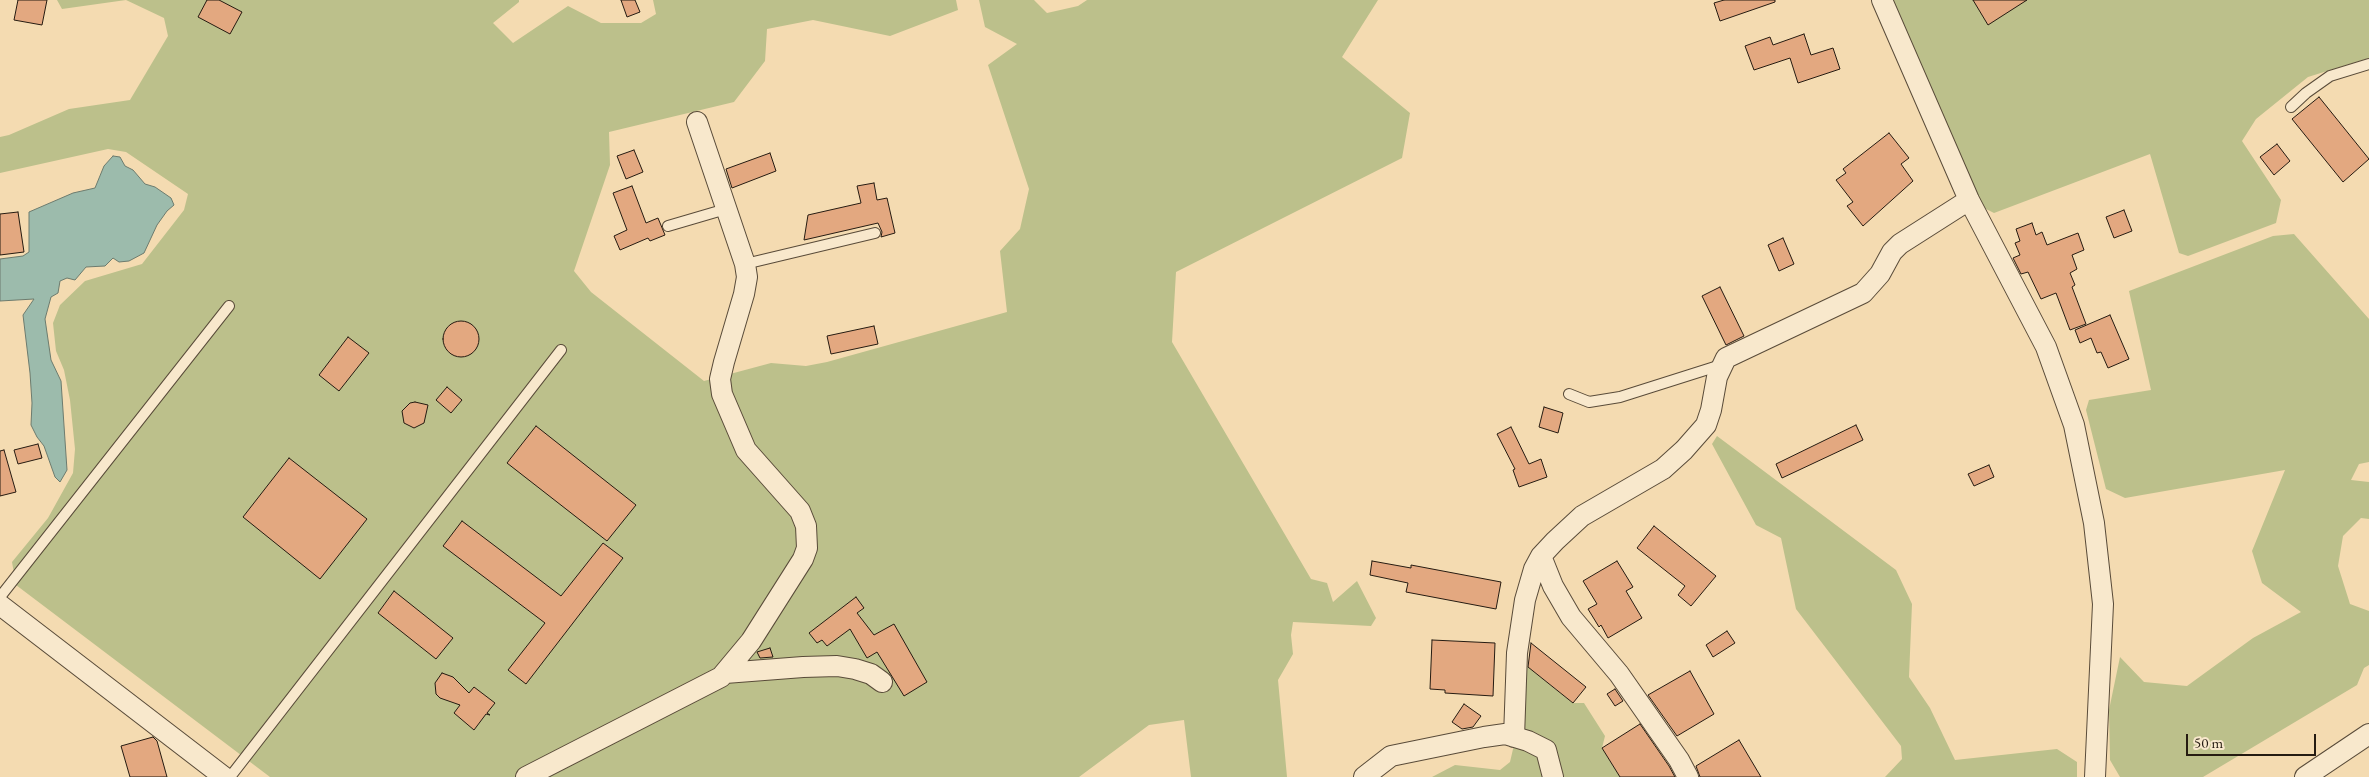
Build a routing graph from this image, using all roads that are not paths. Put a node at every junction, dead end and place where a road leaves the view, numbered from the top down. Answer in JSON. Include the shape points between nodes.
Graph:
{"nodes":[{"id":1,"x":1882,"y":0,"type":"edge"},
{"id":2,"x":2369,"y":64,"type":"edge"},
{"id":3,"x":2291,"y":108,"type":"dead end"},
{"id":4,"x":697,"y":122,"type":"dead end"},
{"id":5,"x":1969,"y":200,"type":"junction"},
{"id":6,"x":726,"y":210,"type":"junction"},
{"id":7,"x":668,"y":226,"type":"dead end"},
{"id":8,"x":875,"y":233,"type":"dead end"},
{"id":9,"x":745,"y":264,"type":"junction"},
{"id":10,"x":229,"y":306,"type":"dead end"},
{"id":11,"x":561,"y":350,"type":"dead end"},
{"id":12,"x":1721,"y":366,"type":"junction"},
{"id":13,"x":1569,"y":394,"type":"dead end"},
{"id":14,"x":1541,"y":556,"type":"junction"},
{"id":15,"x":0,"y":597,"type":"edge"},
{"id":16,"x":0,"y":605,"type":"edge"},
{"id":17,"x":725,"y":673,"type":"junction"},
{"id":18,"x":882,"y":682,"type":"dead end"},
{"id":19,"x":2369,"y":734,"type":"edge"},
{"id":20,"x":1514,"y":737,"type":"junction"},
{"id":21,"x":224,"y":777,"type":"edge"},
{"id":22,"x":230,"y":777,"type":"edge"},
{"id":23,"x":526,"y":777,"type":"edge"},
{"id":24,"x":1364,"y":777,"type":"edge"},
{"id":25,"x":1553,"y":777,"type":"edge"},
{"id":26,"x":1688,"y":777,"type":"edge"},
{"id":27,"x":2095,"y":777,"type":"edge"},
{"id":28,"x":2305,"y":777,"type":"edge"}],
"edges":[{"from":1,"to":5,"type":"street"},
{"from":2,"to":3,"type":"lane","via":[[2330,76],[2306,92]]},
{"from":4,"to":6,"type":"street"},
{"from":5,"to":12,"type":"street","via":[[1900,244],[1863,293],[1726,358]]},
{"from":5,"to":27,"type":"street","via":[[2046,347],[2074,425],[2094,523],[2103,604]]},
{"from":6,"to":7,"type":"lane"},
{"from":6,"to":9,"type":"street"},
{"from":8,"to":9,"type":"lane"},
{"from":9,"to":17,"type":"street","via":[[744,294],[720,379],[722,394],[746,450],[800,511],[806,526],[807,542],[803,559],[751,641]]},
{"from":10,"to":15,"type":"lane"},
{"from":11,"to":22,"type":"lane"},
{"from":12,"to":13,"type":"lane","via":[[1620,397],[1588,402]]},
{"from":12,"to":14,"type":"street","via":[[1706,425],[1684,450],[1663,469],[1582,516]]},
{"from":14,"to":20,"type":"street","via":[[1524,600],[1517,653]]},
{"from":14,"to":26,"type":"street","via":[[1571,617],[1619,674]]},
{"from":16,"to":21,"type":"street"},
{"from":17,"to":18,"type":"street","via":[[837,666],[863,672]]},
{"from":17,"to":23,"type":"street","via":[[681,699]]},
{"from":19,"to":28,"type":"street"},
{"from":20,"to":24,"type":"street","via":[[1506,734],[1484,737],[1392,756]]},
{"from":20,"to":25,"type":"street","via":[[1546,750]]}]}
